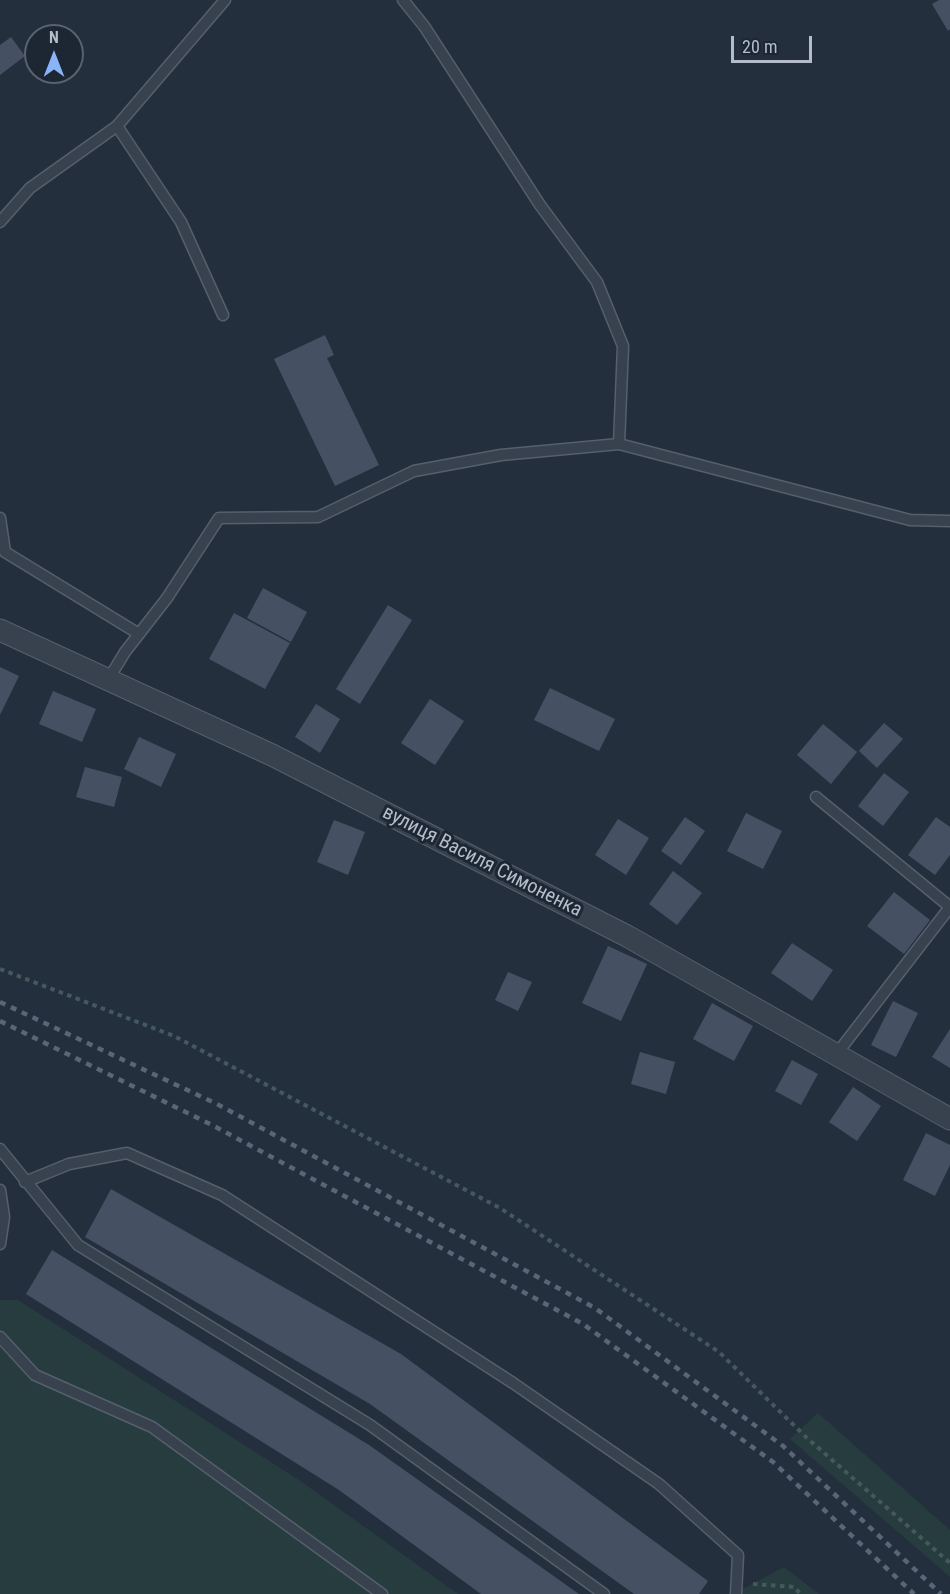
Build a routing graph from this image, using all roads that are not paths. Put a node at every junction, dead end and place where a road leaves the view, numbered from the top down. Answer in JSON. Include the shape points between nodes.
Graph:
{"nodes":[{"id":1,"x":225,"y":0,"type":"edge"},
{"id":2,"x":403,"y":0,"type":"edge"},
{"id":3,"x":117,"y":126,"type":"junction"},
{"id":4,"x":0,"y":222,"type":"edge"},
{"id":5,"x":224,"y":315,"type":"dead end"},
{"id":6,"x":619,"y":444,"type":"junction"},
{"id":7,"x":0,"y":518,"type":"edge"},
{"id":8,"x":950,"y":521,"type":"edge"},
{"id":9,"x":0,"y":630,"type":"edge"},
{"id":10,"x":139,"y":634,"type":"junction"},
{"id":11,"x":108,"y":680,"type":"junction"},
{"id":12,"x":816,"y":796,"type":"dead end"},
{"id":13,"x":835,"y":1056,"type":"junction"},
{"id":14,"x":950,"y":1119,"type":"edge"},
{"id":15,"x":0,"y":1149,"type":"edge"},
{"id":16,"x":25,"y":1182,"type":"junction"},
{"id":17,"x":0,"y":1190,"type":"edge"},
{"id":18,"x":0,"y":1245,"type":"edge"},
{"id":19,"x":0,"y":1337,"type":"edge"},
{"id":20,"x":736,"y":1588,"type":"edge"},
{"id":21,"x":382,"y":1594,"type":"edge"},
{"id":22,"x":604,"y":1594,"type":"edge"}],
"edges":[{"from":1,"to":3,"type":"lane"},
{"from":2,"to":6,"type":"lane","via":[[424,26],[540,205],[597,282],[623,346]]},
{"from":3,"to":4,"type":"lane","via":[[30,188]]},
{"from":3,"to":5,"type":"lane","via":[[181,222]]},
{"from":6,"to":8,"type":"lane","via":[[910,520]]},
{"from":6,"to":10,"type":"lane","via":[[501,455],[414,471],[318,517],[219,518]]},
{"from":7,"to":10,"type":"lane","via":[[4,552]]},
{"from":9,"to":11,"type":"street","name":"вулиця Василя Симоненка"},
{"from":10,"to":11,"type":"lane"},
{"from":11,"to":13,"type":"street","name":"вулиця Василя Симоненка","via":[[272,755],[627,936]]},
{"from":12,"to":13,"type":"lane","via":[[950,907]]},
{"from":13,"to":14,"type":"street","name":"вулиця Василя Симоненка"},
{"from":15,"to":16,"type":"lane"},
{"from":16,"to":20,"type":"lane","via":[[69,1164],[128,1153],[222,1195],[513,1383],[659,1484],[738,1555]]},
{"from":16,"to":22,"type":"lane","via":[[78,1245],[370,1425]]},
{"from":17,"to":18,"type":"lane","via":[[4,1217]]},
{"from":19,"to":21,"type":"lane","via":[[36,1375],[152,1427]]}]}
